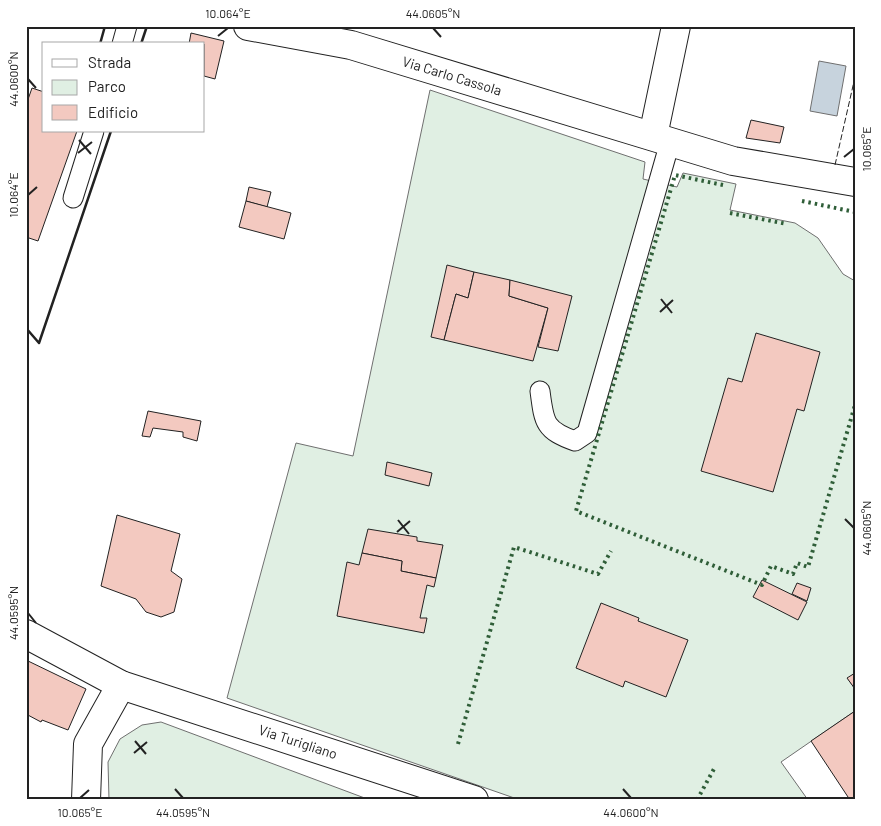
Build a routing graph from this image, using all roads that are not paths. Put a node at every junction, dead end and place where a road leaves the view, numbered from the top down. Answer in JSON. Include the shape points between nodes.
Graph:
{"nodes":[{"id":1,"x":127,"y":26,"type":"edge"},
{"id":2,"x":248,"y":26,"type":"edge"},
{"id":3,"x":676,"y":26,"type":"edge"},
{"id":4,"x":287,"y":30,"type":"edge"},
{"id":5,"x":123,"y":42,"type":"edge"},
{"id":6,"x":94,"y":132,"type":"edge"},
{"id":7,"x":662,"y":139,"type":"junction"},
{"id":8,"x":855,"y":182,"type":"edge"},
{"id":9,"x":73,"y":198,"type":"dead end"},
{"id":10,"x":540,"y":391,"type":"dead end"},
{"id":11,"x":26,"y":634,"type":"edge"},
{"id":12,"x":121,"y":685,"type":"junction"},
{"id":13,"x":86,"y":800,"type":"edge"},
{"id":14,"x":474,"y":800,"type":"edge"}],
"edges":[{"from":1,"to":5,"type":"lane"},
{"from":2,"to":4,"type":"street","name":"Via Carlo Cassola"},
{"from":3,"to":7,"type":"street"},
{"from":4,"to":7,"type":"street","name":"Via Carlo Cassola","via":[[351,45]]},
{"from":6,"to":9,"type":"lane"},
{"from":7,"to":8,"type":"street","name":"Via Carlo Cassola","via":[[733,161]]},
{"from":7,"to":10,"type":"lane","via":[[587,433],[575,441],[559,435],[544,419]]},
{"from":11,"to":12,"type":"street","name":"Via Turigliano"},
{"from":12,"to":13,"type":"street","via":[[88,744]]},
{"from":12,"to":14,"type":"street","name":"Via Turigliano"}]}
